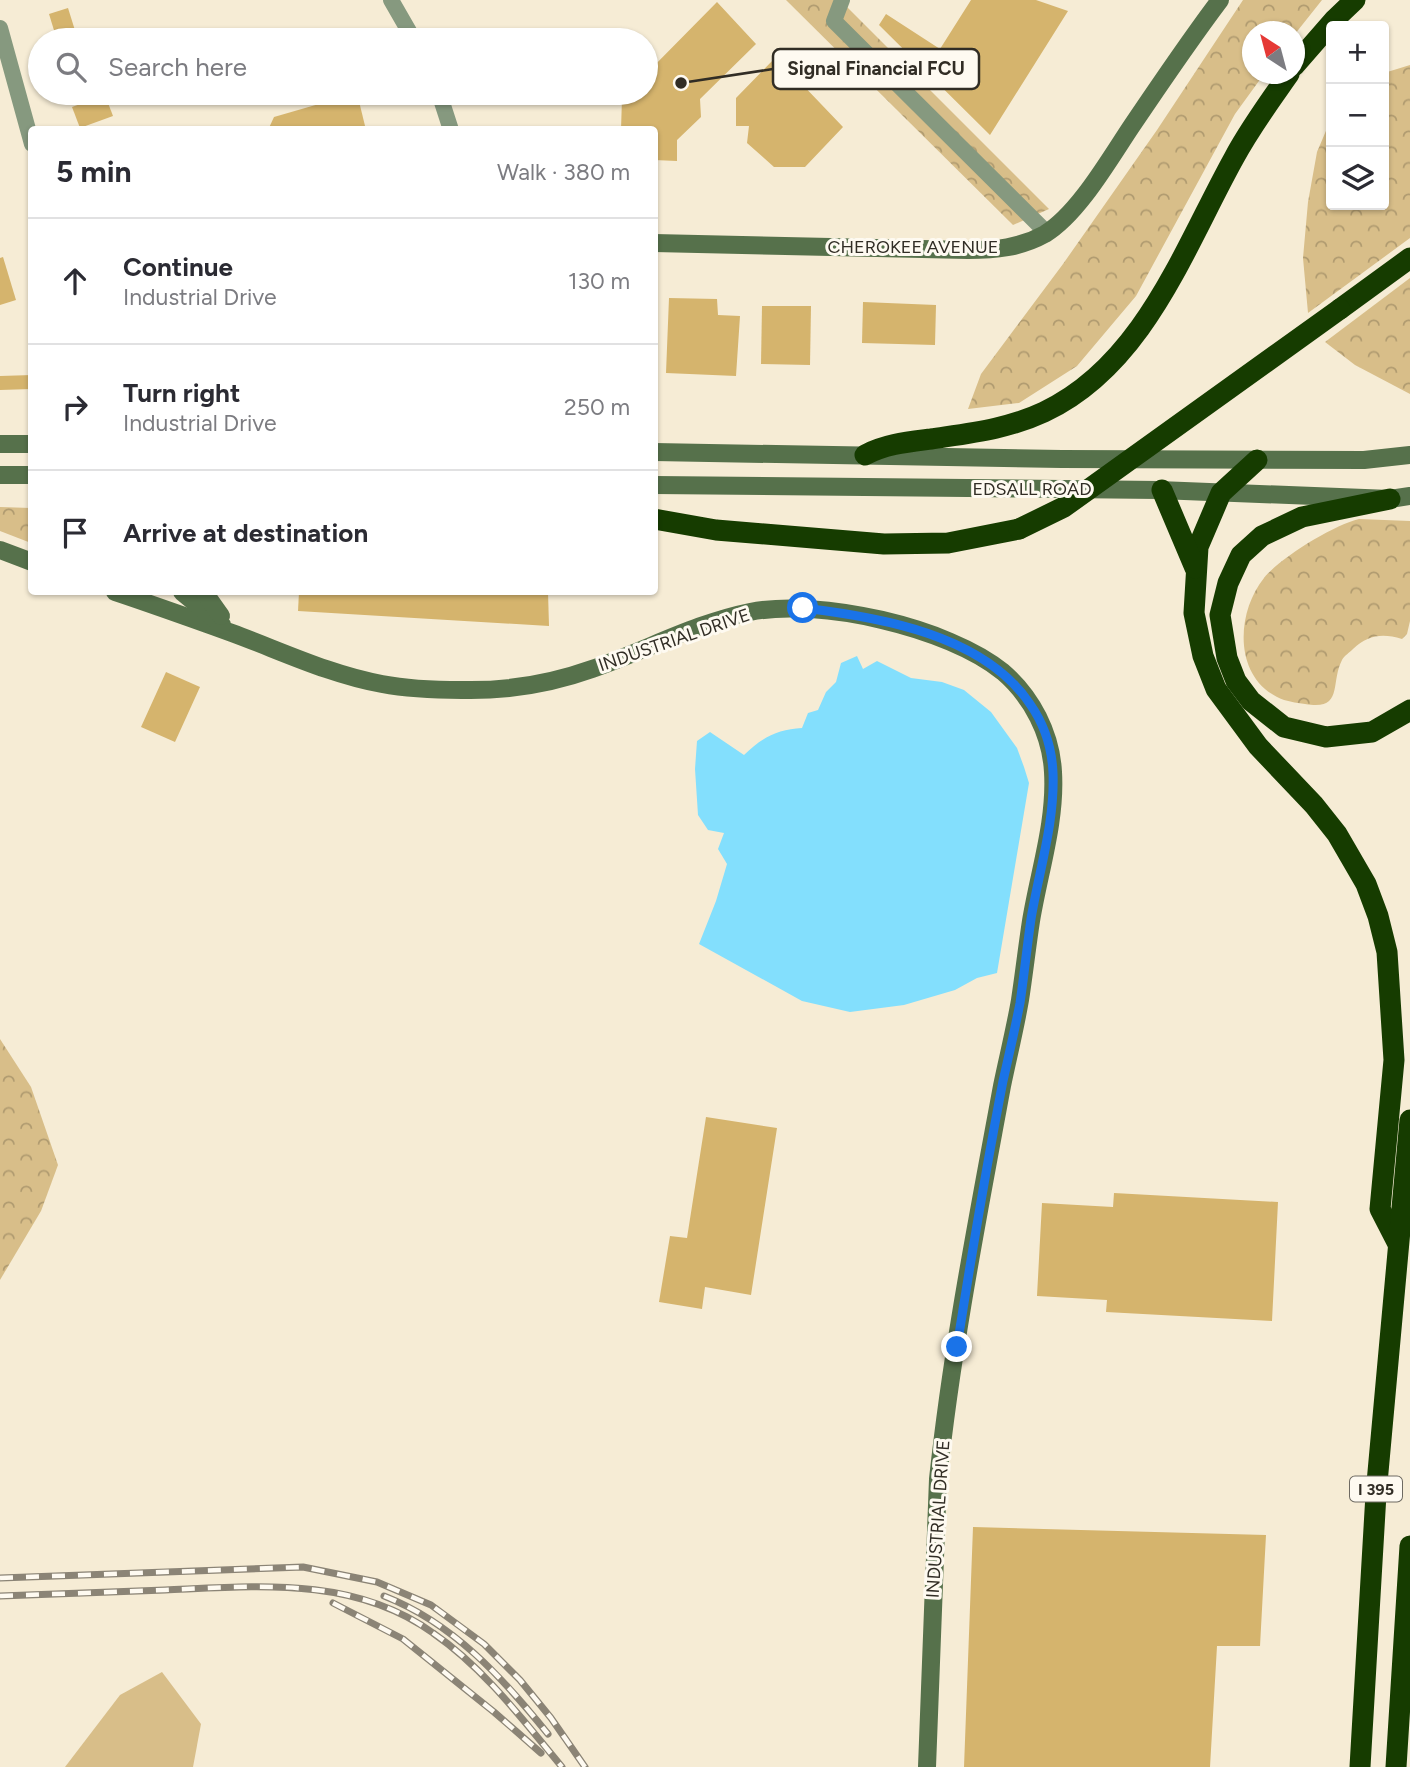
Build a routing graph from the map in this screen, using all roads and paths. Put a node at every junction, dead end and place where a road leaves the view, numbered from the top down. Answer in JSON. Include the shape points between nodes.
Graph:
{"nodes":[{"id":1,"x":391,"y":0,"type":"edge"},
{"id":2,"x":842,"y":0,"type":"edge"},
{"id":3,"x":1220,"y":0,"type":"edge"},
{"id":4,"x":1355,"y":0,"type":"edge"},
{"id":5,"x":0,"y":28,"type":"edge"},
{"id":6,"x":407,"y":28,"type":"edge"},
{"id":7,"x":1305,"y":53,"type":"edge"},
{"id":8,"x":1282,"y":84,"type":"edge"},
{"id":9,"x":443,"y":105,"type":"edge"},
{"id":10,"x":450,"y":126,"type":"edge"},
{"id":11,"x":28,"y":130,"type":"edge"},
{"id":12,"x":1046,"y":233,"type":"junction"},
{"id":13,"x":658,"y":243,"type":"edge"},
{"id":14,"x":1410,"y":258,"type":"edge"},
{"id":15,"x":0,"y":444,"type":"edge"},
{"id":16,"x":28,"y":444,"type":"edge"},
{"id":17,"x":658,"y":452,"type":"edge"},
{"id":18,"x":865,"y":455,"type":"junction"},
{"id":19,"x":1410,"y":455,"type":"edge"},
{"id":20,"x":1257,"y":460,"type":"junction"},
{"id":21,"x":0,"y":475,"type":"edge"},
{"id":22,"x":28,"y":475,"type":"edge"},
{"id":23,"x":658,"y":485,"type":"edge"},
{"id":24,"x":1161,"y":490,"type":"junction"},
{"id":25,"x":1221,"y":493,"type":"junction"},
{"id":26,"x":1400,"y":498,"type":"edge"},
{"id":27,"x":658,"y":520,"type":"edge"},
{"id":28,"x":0,"y":550,"type":"edge"},
{"id":29,"x":28,"y":560,"type":"edge"},
{"id":30,"x":1196,"y":569,"type":"junction"},
{"id":31,"x":124,"y":595,"type":"edge"},
{"id":32,"x":161,"y":595,"type":"edge"},
{"id":33,"x":186,"y":595,"type":"edge"},
{"id":34,"x":206,"y":595,"type":"edge"},
{"id":35,"x":178,"y":614,"type":"junction"},
{"id":36,"x":233,"y":634,"type":"junction"},
{"id":37,"x":1410,"y":710,"type":"edge"},
{"id":38,"x":1410,"y":1120,"type":"edge"},
{"id":39,"x":1398,"y":1244,"type":"junction"},
{"id":40,"x":1410,"y":1546,"type":"edge"},
{"id":41,"x":927,"y":1767,"type":"edge"},
{"id":42,"x":1360,"y":1767,"type":"edge"},
{"id":43,"x":1396,"y":1767,"type":"edge"}],
"edges":[{"from":1,"to":6,"type":"street"},
{"from":2,"to":12,"type":"street","via":[[834,21]]},
{"from":3,"to":12,"type":"street","name":"CHEROKEE AVENUE","via":[[1077,204]]},
{"from":4,"to":7,"type":"highway"},
{"from":5,"to":11,"type":"street"},
{"from":8,"to":18,"type":"highway","via":[[1234,157],[1155,305],[1131,340],[1091,382],[1069,399],[1019,423],[882,446]]},
{"from":9,"to":10,"type":"street"},
{"from":12,"to":13,"type":"street","name":"CHEROKEE AVENUE","via":[[999,250]]},
{"from":14,"to":27,"type":"highway","bridge":true,"via":[[1064,507],[1019,529],[948,543],[884,544],[716,530]]},
{"from":15,"to":16,"type":"street"},
{"from":17,"to":18,"type":"street","name":"EDSALL ROAD"},
{"from":18,"to":20,"type":"street","name":"EDSALL ROAD"},
{"from":19,"to":20,"type":"street","name":"EDSALL ROAD"},
{"from":20,"to":25,"type":"highway"},
{"from":21,"to":22,"type":"street"},
{"from":23,"to":24,"type":"street","name":"EDSALL ROAD"},
{"from":24,"to":25,"type":"street","name":"EDSALL ROAD"},
{"from":24,"to":30,"type":"highway"},
{"from":25,"to":26,"type":"street","name":"EDSALL ROAD"},
{"from":25,"to":30,"type":"highway","via":[[1198,547]]},
{"from":26,"to":37,"type":"highway","via":[[1302,517],[1262,537],[1241,555],[1220,615],[1227,659],[1236,681],[1251,701],[1284,727],[1326,737],[1372,732]]},
{"from":28,"to":29,"type":"street"},
{"from":30,"to":39,"type":"highway","via":[[1194,613],[1216,689],[1258,746],[1336,834],[1366,884],[1378,915],[1387,952],[1394,1060],[1380,1209]]},
{"from":31,"to":35,"type":"street"},
{"from":32,"to":35,"type":"street","name":"INDUSTRIAL DRIVE"},
{"from":33,"to":36,"type":"street","name":"INDUSTRIAL DRIVE"},
{"from":34,"to":36,"type":"street"},
{"from":35,"to":36,"type":"street","name":"INDUSTRIAL DRIVE"},
{"from":36,"to":41,"type":"street","name":"INDUSTRIAL DRIVE","via":[[380,684],[463,691],[523,687],[564,678],[747,613],[803,608],[875,620],[953,643],[1003,672],[1035,712],[1051,752],[1052,799],[941,1451]]},
{"from":38,"to":39,"type":"highway","number":"I 395"},
{"from":39,"to":42,"type":"highway","number":"I 395","via":[[1376,1494]]},
{"from":40,"to":43,"type":"highway"}]}
